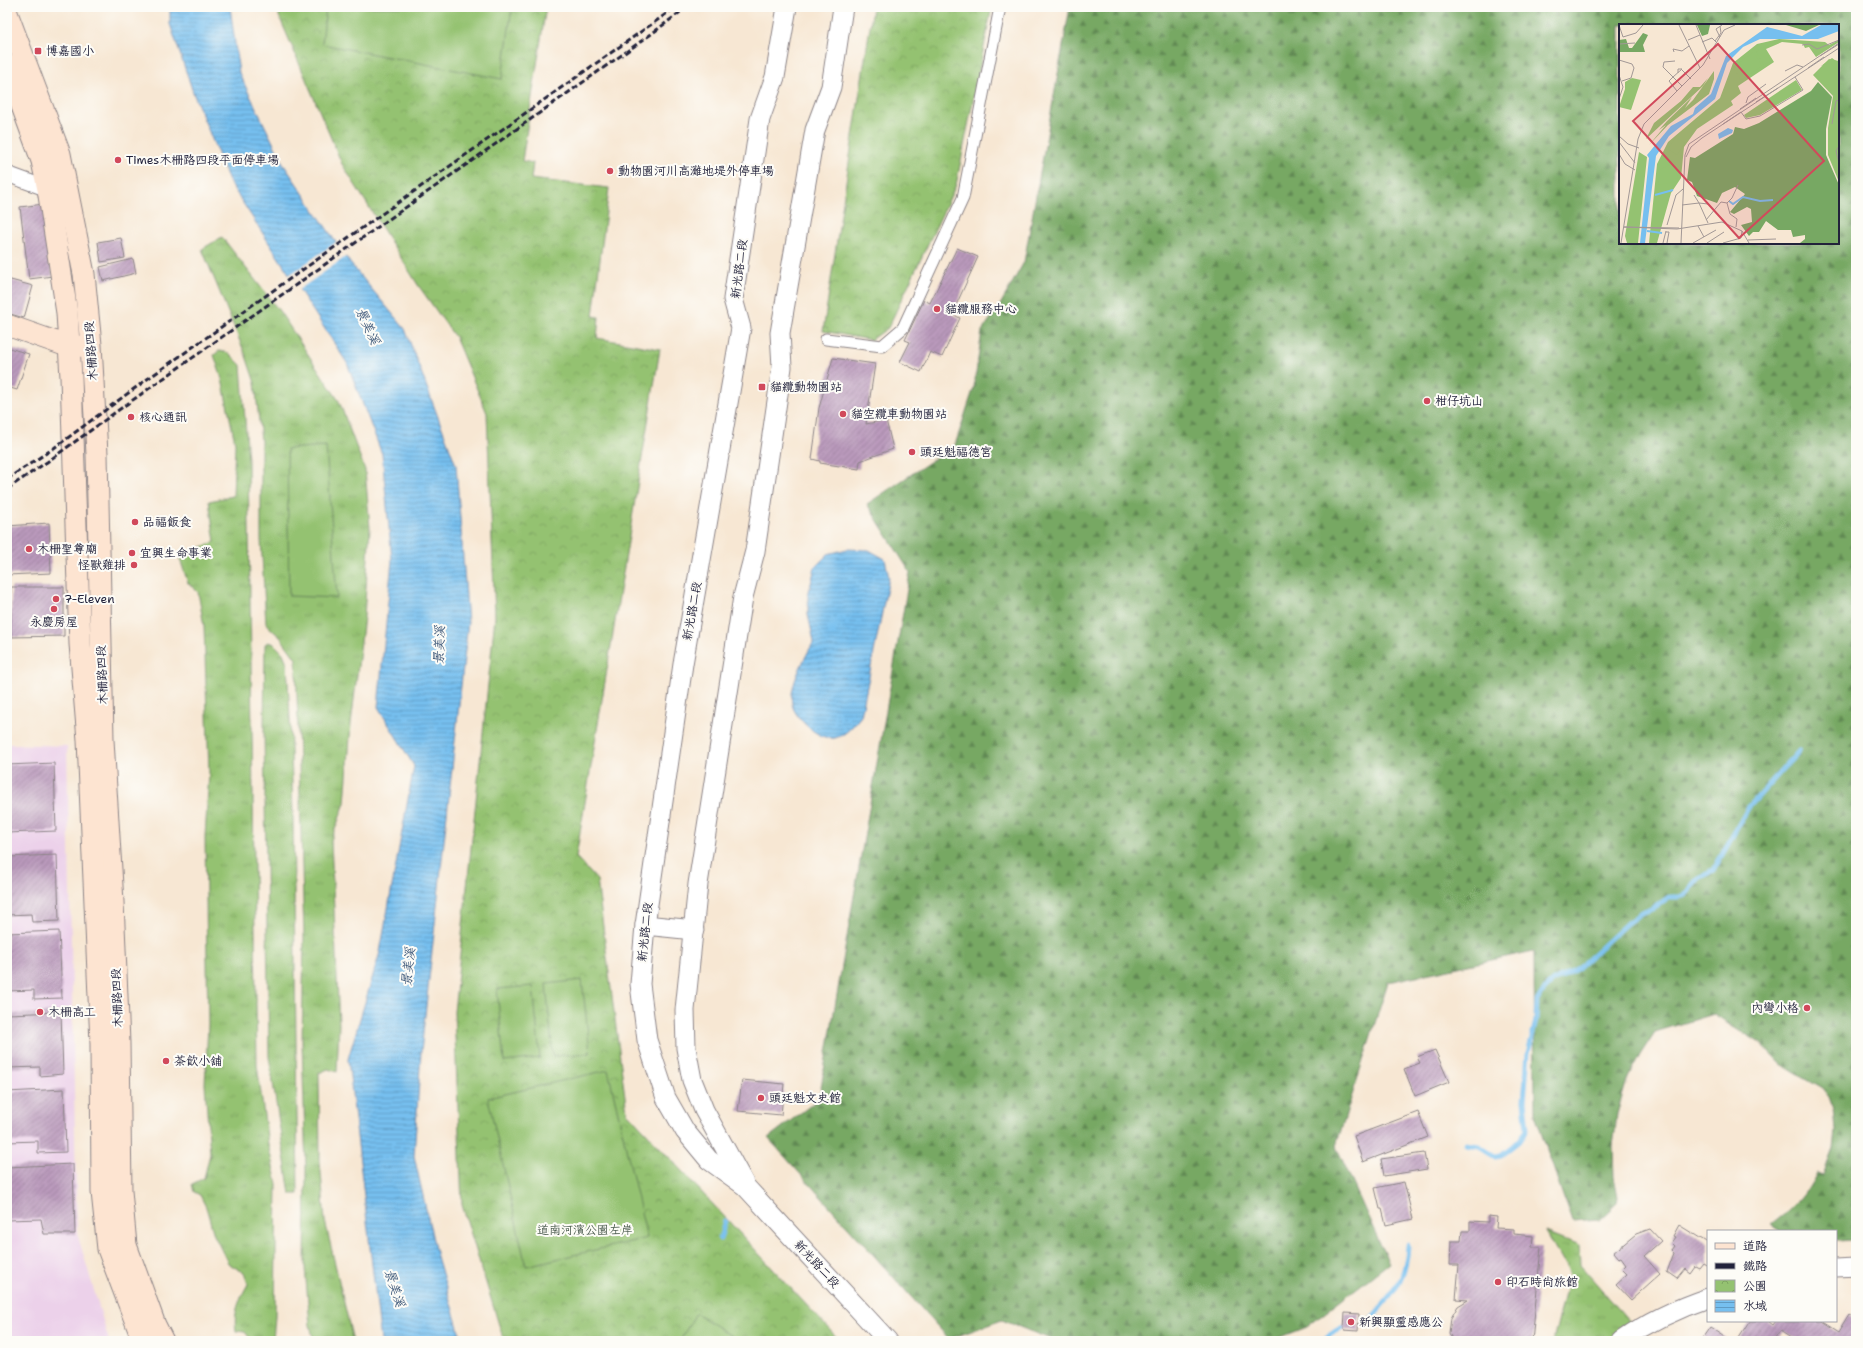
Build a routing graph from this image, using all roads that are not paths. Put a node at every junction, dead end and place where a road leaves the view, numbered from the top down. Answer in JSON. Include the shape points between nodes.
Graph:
{"nodes":[{"id":1,"x":787,"y":7,"type":"edge"},
{"id":2,"x":843,"y":7,"type":"edge"},
{"id":3,"x":1000,"y":7,"type":"edge"},
{"id":4,"x":7,"y":13,"type":"edge"},
{"id":5,"x":7,"y":65,"type":"edge"},
{"id":6,"x":7,"y":174,"type":"edge"},
{"id":7,"x":58,"y":188,"type":"junction"},
{"id":8,"x":7,"y":325,"type":"edge"},
{"id":9,"x":826,"y":339,"type":"dead end"},
{"id":10,"x":91,"y":345,"type":"junction"},
{"id":11,"x":70,"y":347,"type":"junction"},
{"id":12,"x":97,"y":512,"type":"junction"},
{"id":13,"x":75,"y":513,"type":"junction"},
{"id":14,"x":645,"y":925,"type":"junction"},
{"id":15,"x":694,"y":930,"type":"junction"},
{"id":16,"x":745,"y":1186,"type":"junction"},
{"id":17,"x":1856,"y":1266,"type":"edge"},
{"id":18,"x":1837,"y":1267,"type":"edge"},
{"id":19,"x":1707,"y":1298,"type":"edge"},
{"id":20,"x":143,"y":1341,"type":"edge"},
{"id":21,"x":163,"y":1341,"type":"edge"},
{"id":22,"x":888,"y":1341,"type":"edge"},
{"id":23,"x":1621,"y":1341,"type":"edge"}],
"edges":[{"from":1,"to":14,"type":"street","name":"新光路二段","via":[[776,77],[760,119],[733,299],[741,328],[683,664]]},
{"from":2,"to":15,"type":"street","name":"新光路二段","via":[[831,87],[815,130],[780,332],[782,367],[755,551],[743,597],[698,884]]},
{"from":3,"to":9,"type":"street","via":[[963,198],[903,328],[882,346]]},
{"from":4,"to":7,"type":"main road","name":"木柵路四段","via":[[54,136]]},
{"from":5,"to":7,"type":"main road","name":"木柵路四段","via":[[37,144]]},
{"from":6,"to":7,"type":"street"},
{"from":7,"to":10,"type":"main road","name":"木柵路四段","via":[[84,274]]},
{"from":7,"to":11,"type":"main road","name":"木柵路四段"},
{"from":8,"to":11,"type":"main road"},
{"from":10,"to":11,"type":"main road"},
{"from":10,"to":12,"type":"main road","name":"木柵路四段"},
{"from":11,"to":13,"type":"main road","name":"木柵路四段"},
{"from":12,"to":13,"type":"street"},
{"from":12,"to":21,"type":"main road","name":"木柵路四段","via":[[103,740],[119,1043],[121,1191],[126,1245]]},
{"from":13,"to":20,"type":"main road","name":"木柵路四段","via":[[100,1028],[102,1192],[108,1249]]},
{"from":14,"to":15,"type":"street"},
{"from":14,"to":16,"type":"street","name":"新光路二段","via":[[640,984],[647,1040],[666,1098],[685,1131],[709,1160]]},
{"from":15,"to":16,"type":"street","name":"新光路二段","via":[[685,1010],[686,1048],[692,1080],[704,1110]]},
{"from":16,"to":22,"type":"street","name":"新光路二段"},
{"from":17,"to":18,"type":"street"},
{"from":19,"to":23,"type":"street"}]}
